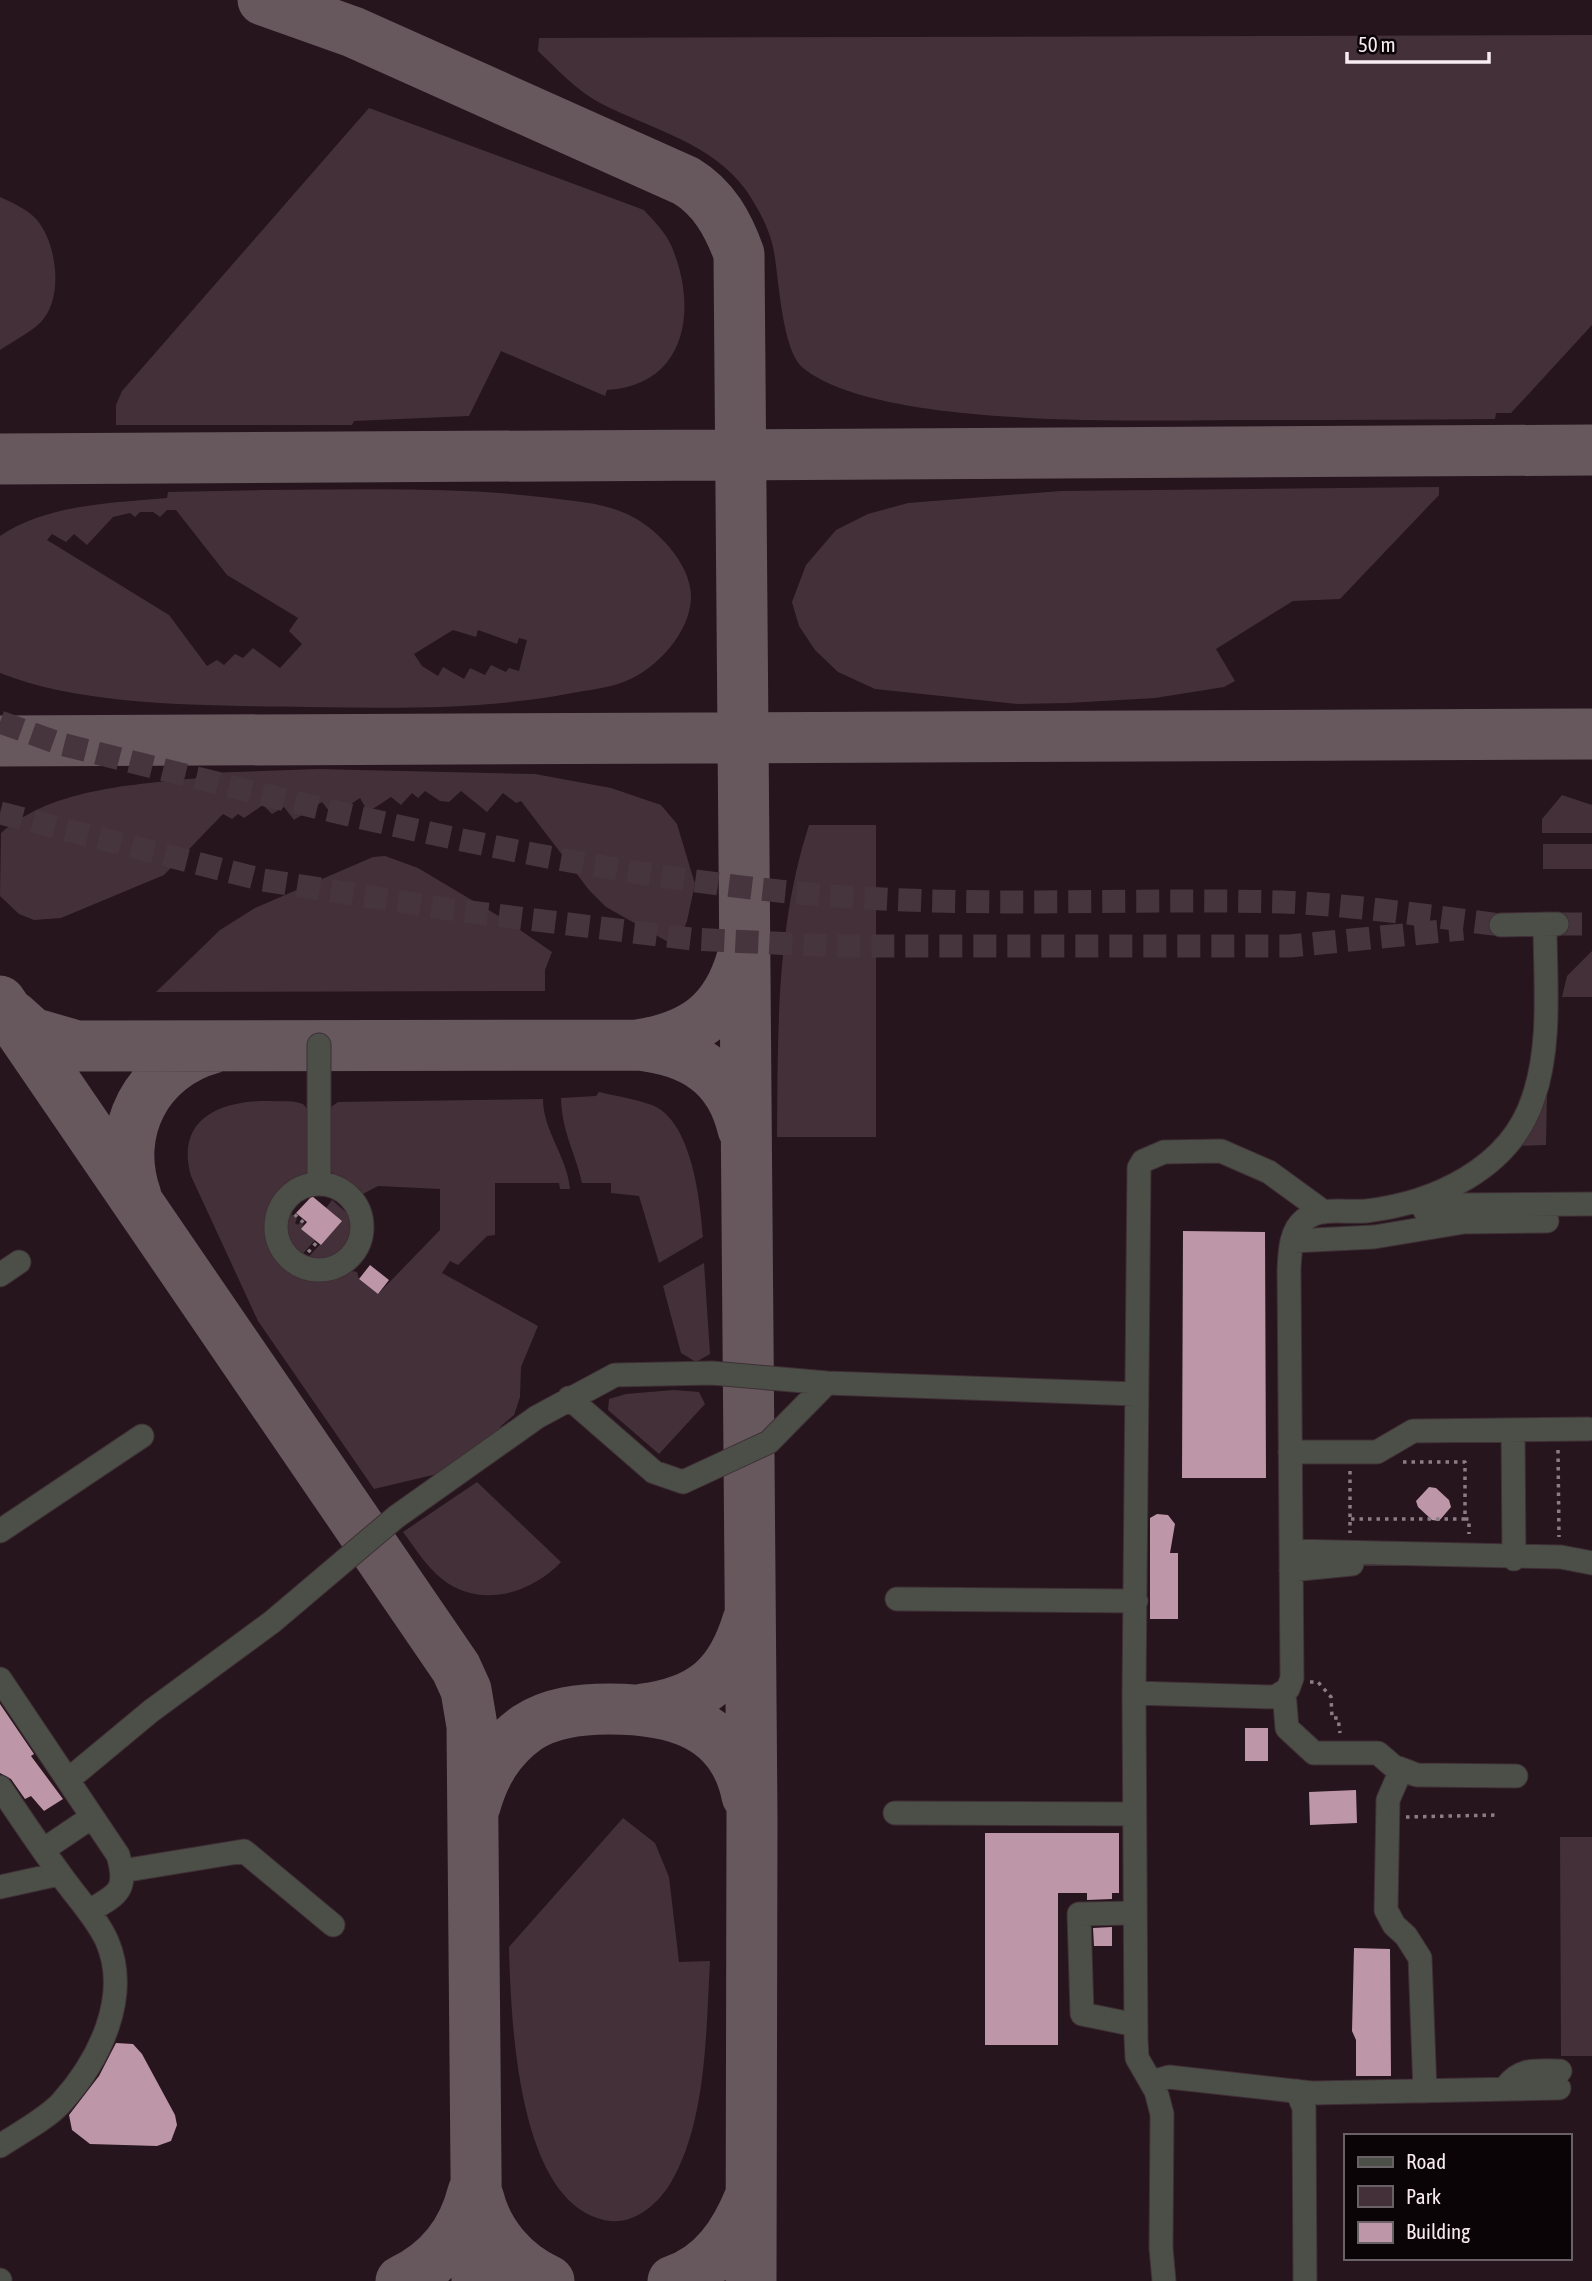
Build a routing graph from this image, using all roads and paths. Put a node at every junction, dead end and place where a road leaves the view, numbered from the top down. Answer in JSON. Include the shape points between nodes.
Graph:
{"nodes":[{"id":1,"x":1501,"y":925,"type":"tunnel mouth"},
{"id":2,"x":319,"y":1045,"type":"dead end"},
{"id":3,"x":319,"y":1183,"type":"junction"},
{"id":4,"x":282,"y":1203,"type":"junction"},
{"id":5,"x":1592,"y":1204,"type":"edge"},
{"id":6,"x":1324,"y":1212,"type":"junction"},
{"id":7,"x":1547,"y":1222,"type":"dead end"},
{"id":8,"x":305,"y":1224,"type":"dead end"},
{"id":9,"x":1294,"y":1236,"type":"junction"},
{"id":10,"x":317,"y":1242,"type":"dead end"},
{"id":11,"x":297,"y":1265,"type":"junction"},
{"id":12,"x":827,"y":1383,"type":"junction"},
{"id":13,"x":1136,"y":1394,"type":"junction"},
{"id":14,"x":569,"y":1398,"type":"junction"},
{"id":15,"x":1588,"y":1429,"type":"dead end"},
{"id":16,"x":1513,"y":1430,"type":"junction"},
{"id":17,"x":142,"y":1436,"type":"dead end"},
{"id":18,"x":1290,"y":1452,"type":"junction"},
{"id":19,"x":1350,"y":1462,"type":"dead end"},
{"id":20,"x":1401,"y":1462,"type":"dead end"},
{"id":21,"x":1351,"y":1519,"type":"junction"},
{"id":22,"x":0,"y":1531,"type":"edge"},
{"id":23,"x":1350,"y":1550,"type":"junction"},
{"id":24,"x":1514,"y":1559,"type":"junction"},
{"id":25,"x":1291,"y":1561,"type":"junction"},
{"id":26,"x":1544,"y":1563,"type":"dead end"},
{"id":27,"x":1592,"y":1563,"type":"edge"},
{"id":28,"x":897,"y":1600,"type":"dead end"},
{"id":29,"x":1136,"y":1601,"type":"junction"},
{"id":30,"x":0,"y":1679,"type":"edge"},
{"id":31,"x":1307,"y":1682,"type":"dead end"},
{"id":32,"x":1292,"y":1687,"type":"junction"},
{"id":33,"x":1134,"y":1693,"type":"junction"},
{"id":34,"x":1343,"y":1712,"type":"dead end"},
{"id":35,"x":1338,"y":1718,"type":"dead end"},
{"id":36,"x":1401,"y":1770,"type":"junction"},
{"id":37,"x":1516,"y":1776,"type":"dead end"},
{"id":38,"x":69,"y":1779,"type":"junction"},
{"id":39,"x":0,"y":1787,"type":"edge"},
{"id":40,"x":895,"y":1813,"type":"dead end"},
{"id":41,"x":1134,"y":1814,"type":"junction"},
{"id":42,"x":92,"y":1817,"type":"junction"},
{"id":43,"x":43,"y":1850,"type":"junction"},
{"id":44,"x":122,"y":1871,"type":"junction"},
{"id":45,"x":59,"y":1874,"type":"junction"},
{"id":46,"x":0,"y":1886,"type":"edge"},
{"id":47,"x":89,"y":1911,"type":"junction"},
{"id":48,"x":1135,"y":1913,"type":"junction"},
{"id":49,"x":333,"y":1925,"type":"dead end"},
{"id":50,"x":1136,"y":2025,"type":"junction"},
{"id":51,"x":1559,"y":2079,"type":"dead end"},
{"id":52,"x":1151,"y":2082,"type":"junction"},
{"id":53,"x":1297,"y":2091,"type":"junction"},
{"id":54,"x":1424,"y":2091,"type":"junction"},
{"id":55,"x":0,"y":2146,"type":"edge"},
{"id":56,"x":1164,"y":2281,"type":"edge"},
{"id":57,"x":1305,"y":2281,"type":"edge"}],
"edges":[{"from":1,"to":6,"type":"street","via":[[1552,924],[1542,1055],[1533,1100],[1511,1139],[1480,1170],[1451,1188],[1408,1204]]},
{"from":2,"to":3,"type":"street"},
{"from":3,"to":4,"type":"street","via":[[299,1188]]},
{"from":3,"to":11,"type":"street","via":[[328,1184],[354,1204],[362,1222],[361,1242],[350,1258],[335,1268],[321,1271]]},
{"from":4,"to":8,"type":"path"},
{"from":4,"to":11,"type":"street","via":[[275,1230],[285,1255]]},
{"from":5,"to":9,"type":"street","via":[[1447,1205],[1373,1221],[1317,1221]]},
{"from":6,"to":9,"type":"street","via":[[1304,1219]]},
{"from":6,"to":13,"type":"street","via":[[1235,1154],[1164,1152],[1143,1161],[1137,1185]]},
{"from":7,"to":9,"type":"street","via":[[1464,1222],[1374,1237]]},
{"from":9,"to":18,"type":"street","via":[[1289,1269]]},
{"from":10,"to":11,"type":"path"},
{"from":12,"to":13,"type":"street"},
{"from":12,"to":14,"type":"street","via":[[712,1373],[615,1375]]},
{"from":12,"to":14,"type":"street","via":[[769,1443],[683,1482],[654,1472]]},
{"from":13,"to":29,"type":"street"},
{"from":14,"to":38,"type":"street","via":[[396,1517],[272,1622],[151,1711]]},
{"from":15,"to":16,"type":"street"},
{"from":16,"to":18,"type":"street","via":[[1413,1431],[1377,1452]]},
{"from":16,"to":24,"type":"street"},
{"from":17,"to":22,"type":"street"},
{"from":18,"to":25,"type":"street"},
{"from":19,"to":21,"type":"path"},
{"from":20,"to":21,"type":"path","via":[[1465,1462],[1465,1519]]},
{"from":21,"to":23,"type":"path"},
{"from":23,"to":24,"type":"street"},
{"from":23,"to":25,"type":"street"},
{"from":24,"to":27,"type":"street"},
{"from":25,"to":26,"type":"street"},
{"from":25,"to":32,"type":"street"},
{"from":28,"to":29,"type":"street"},
{"from":29,"to":33,"type":"street"},
{"from":30,"to":38,"type":"street"},
{"from":31,"to":32,"type":"path"},
{"from":32,"to":33,"type":"street","via":[[1275,1697]]},
{"from":32,"to":36,"type":"street","via":[[1287,1728],[1310,1752],[1378,1753]]},
{"from":33,"to":41,"type":"street"},
{"from":34,"to":35,"type":"path"},
{"from":36,"to":37,"type":"street","via":[[1429,1776]]},
{"from":36,"to":54,"type":"street","via":[[1388,1800],[1387,1910],[1420,1958]]},
{"from":38,"to":42,"type":"street"},
{"from":39,"to":43,"type":"street"},
{"from":40,"to":41,"type":"street"},
{"from":41,"to":48,"type":"street"},
{"from":42,"to":43,"type":"street"},
{"from":42,"to":44,"type":"street","via":[[118,1855]]},
{"from":43,"to":45,"type":"street"},
{"from":44,"to":47,"type":"street","via":[[118,1891]]},
{"from":44,"to":49,"type":"street","via":[[244,1852]]},
{"from":45,"to":46,"type":"street"},
{"from":45,"to":47,"type":"street"},
{"from":47,"to":55,"type":"street","via":[[107,1943],[116,1980],[106,2034],[60,2104]]},
{"from":48,"to":50,"type":"street"},
{"from":48,"to":50,"type":"street","via":[[1079,1914],[1082,2014]]},
{"from":50,"to":52,"type":"street","via":[[1137,2058]]},
{"from":51,"to":54,"type":"street","via":[[1524,2071],[1506,2087]]},
{"from":52,"to":53,"type":"street","via":[[1168,2077]]},
{"from":52,"to":56,"type":"street","via":[[1162,2113]]},
{"from":53,"to":54,"type":"street"},
{"from":53,"to":57,"type":"street","via":[[1304,2108]]}]}
